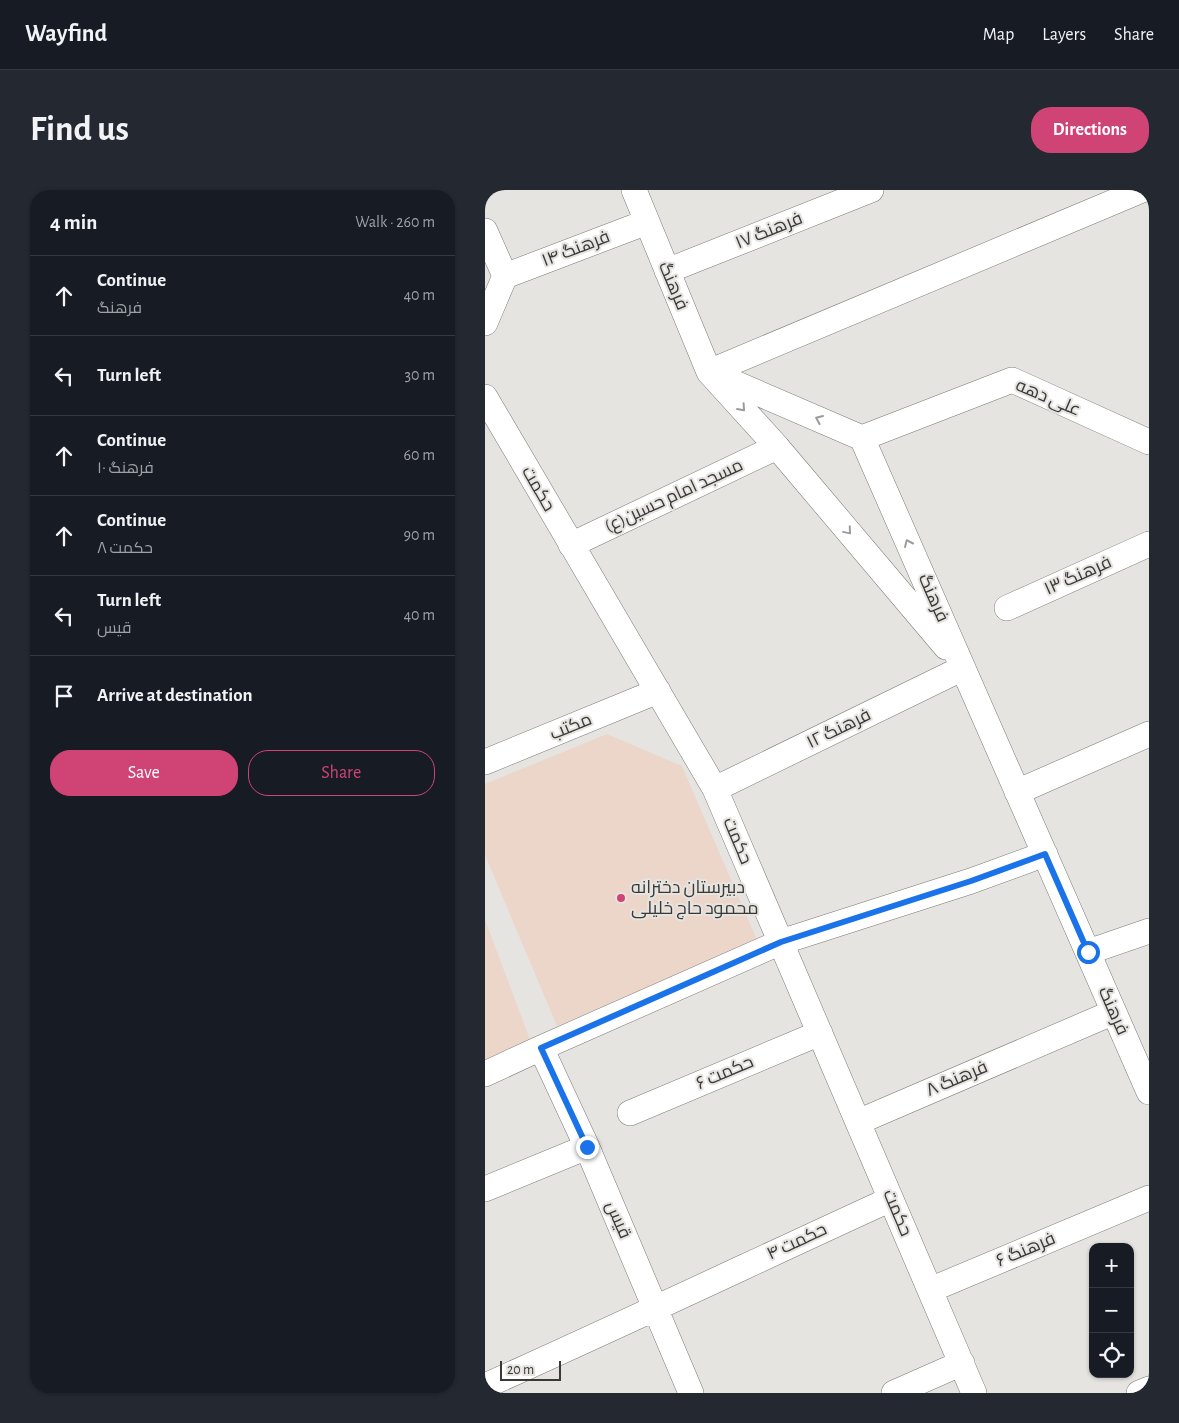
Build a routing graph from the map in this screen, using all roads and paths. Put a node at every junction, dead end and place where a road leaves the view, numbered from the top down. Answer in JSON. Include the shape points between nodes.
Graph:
{"nodes":[{"id":1,"x":634,"y":190,"type":"edge"},
{"id":2,"x":871,"y":190,"type":"edge"},
{"id":3,"x":1142,"y":190,"type":"edge"},
{"id":4,"x":647,"y":222,"type":"junction"},
{"id":5,"x":485,"y":231,"type":"edge"},
{"id":6,"x":667,"y":272,"type":"junction"},
{"id":7,"x":505,"y":276,"type":"junction"},
{"id":8,"x":485,"y":323,"type":"edge"},
{"id":9,"x":709,"y":372,"type":"junction"},
{"id":10,"x":485,"y":397,"type":"edge"},
{"id":11,"x":862,"y":438,"type":"junction"},
{"id":12,"x":1149,"y":442,"type":"edge"},
{"id":13,"x":777,"y":447,"type":"junction"},
{"id":14,"x":571,"y":544,"type":"junction"},
{"id":15,"x":1149,"y":544,"type":"edge"},
{"id":16,"x":1007,"y":608,"type":"dead end"},
{"id":17,"x":963,"y":668,"type":"junction"},
{"id":18,"x":658,"y":692,"type":"junction"},
{"id":19,"x":1149,"y":734,"type":"edge"},
{"id":20,"x":485,"y":762,"type":"edge"},
{"id":21,"x":715,"y":789,"type":"junction"},
{"id":22,"x":1017,"y":792,"type":"junction"},
{"id":23,"x":1045,"y":854,"type":"junction"},
{"id":24,"x":1147,"y":931,"type":"edge"},
{"id":25,"x":781,"y":942,"type":"junction"},
{"id":26,"x":1088,"y":952,"type":"junction"},
{"id":27,"x":1114,"y":1012,"type":"junction"},
{"id":28,"x":820,"y":1033,"type":"junction"},
{"id":29,"x":541,"y":1048,"type":"junction"},
{"id":30,"x":485,"y":1074,"type":"edge"},
{"id":31,"x":1149,"y":1092,"type":"edge"},
{"id":32,"x":629,"y":1113,"type":"dead end"},
{"id":33,"x":858,"y":1122,"type":"junction"},
{"id":34,"x":587,"y":1147,"type":"junction"},
{"id":35,"x":485,"y":1189,"type":"edge"},
{"id":36,"x":1149,"y":1198,"type":"edge"},
{"id":37,"x":891,"y":1199,"type":"junction"},
{"id":38,"x":930,"y":1290,"type":"junction"},
{"id":39,"x":655,"y":1309,"type":"junction"},
{"id":40,"x":962,"y":1363,"type":"junction"},
{"id":41,"x":485,"y":1386,"type":"edge"},
{"id":42,"x":1149,"y":1389,"type":"edge"},
{"id":43,"x":691,"y":1393,"type":"edge"},
{"id":44,"x":894,"y":1393,"type":"edge"},
{"id":45,"x":974,"y":1393,"type":"edge"},
{"id":46,"x":1139,"y":1393,"type":"edge"}],
"edges":[{"from":1,"to":4,"type":"street","name":"فرهنگ"},
{"from":2,"to":6,"type":"street","name":"فرهنگ ۱۷"},
{"from":3,"to":9,"type":"street"},
{"from":4,"to":6,"type":"street","name":"فرهنگ"},
{"from":4,"to":7,"type":"street","name":"فرهنگ ۱۴"},
{"from":5,"to":7,"type":"street"},
{"from":6,"to":9,"type":"street","name":"فرهنگ"},
{"from":7,"to":8,"type":"street"},
{"from":11,"to":9,"type":"street","one_way":true},
{"from":9,"to":13,"type":"street","name":"فرهنگ","one_way":true},
{"from":10,"to":14,"type":"street","name":"حکمت"},
{"from":11,"to":12,"type":"street","name":"علی دهه","via":[[1012,380]]},
{"from":17,"to":11,"type":"street","name":"فرهنگ","one_way":true},
{"from":13,"to":14,"type":"street","name":"مسجد امام حسین(ع)"},
{"from":13,"to":17,"type":"street","name":"فرهنگ","one_way":true},
{"from":14,"to":18,"type":"street","name":"حکمت"},
{"from":15,"to":16,"type":"street","name":"فرهنگ ۱۳"},
{"from":17,"to":21,"type":"street","name":"فرهنگ ۱۲"},
{"from":17,"to":22,"type":"street","name":"فرهنگ"},
{"from":18,"to":20,"type":"street","name":"مکتب"},
{"from":18,"to":21,"type":"street","name":"حکمت"},
{"from":19,"to":22,"type":"street"},
{"from":21,"to":25,"type":"street","name":"حکمت"},
{"from":22,"to":23,"type":"street","name":"فرهنگ"},
{"from":23,"to":25,"type":"street"},
{"from":23,"to":26,"type":"street","name":"فرهنگ"},
{"from":24,"to":26,"type":"street"},
{"from":25,"to":28,"type":"street","name":"حکمت"},
{"from":25,"to":29,"type":"street"},
{"from":26,"to":27,"type":"street","name":"فرهنگ"},
{"from":27,"to":31,"type":"street","name":"فرهنگ"},
{"from":27,"to":33,"type":"street","name":"فرهنگ ۸"},
{"from":28,"to":32,"type":"street","name":"حکمت ۶"},
{"from":28,"to":33,"type":"street","name":"حکمت"},
{"from":29,"to":30,"type":"street"},
{"from":29,"to":34,"type":"street","name":"قیس"},
{"from":33,"to":37,"type":"street","name":"حکمت"},
{"from":34,"to":35,"type":"street"},
{"from":34,"to":39,"type":"street","name":"قیس"},
{"from":36,"to":38,"type":"street","name":"فرهنگ ۶"},
{"from":37,"to":38,"type":"street","name":"حکمت"},
{"from":37,"to":39,"type":"street","name":"حکمت ۴"},
{"from":38,"to":40,"type":"street","name":"حکمت"},
{"from":39,"to":41,"type":"street","name":"حکمت ۴"},
{"from":39,"to":43,"type":"street","name":"قیس"},
{"from":40,"to":44,"type":"street"},
{"from":40,"to":45,"type":"street","name":"حکمت"},
{"from":42,"to":46,"type":"street"}]}
